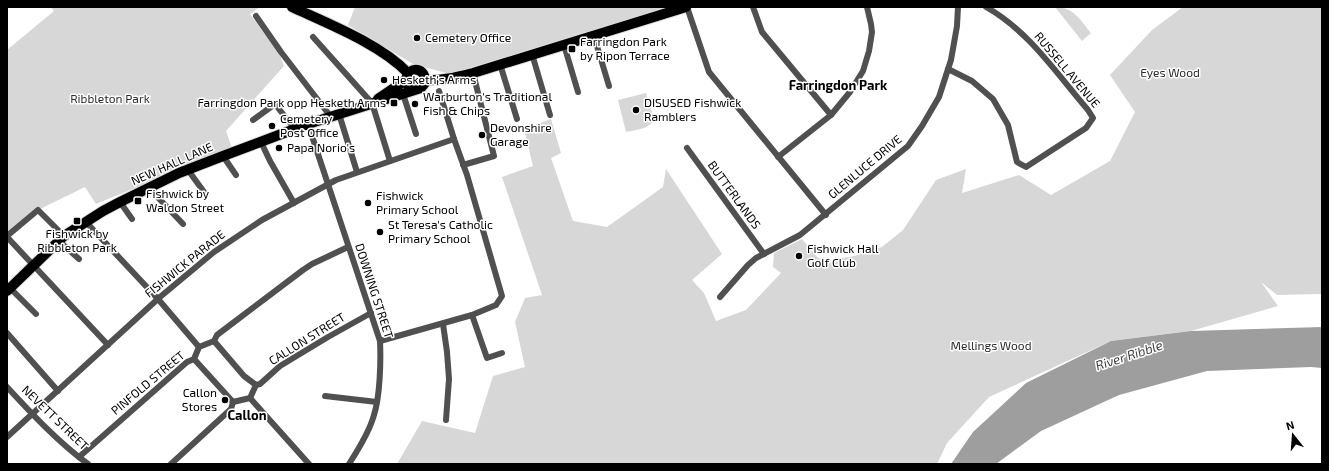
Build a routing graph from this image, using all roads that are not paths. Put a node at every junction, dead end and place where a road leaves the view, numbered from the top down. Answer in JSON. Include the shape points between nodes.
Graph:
{"nodes":[{"id":1,"x":292,"y":7,"type":"edge"},
{"id":2,"x":686,"y":7,"type":"edge"},
{"id":3,"x":753,"y":7,"type":"edge"},
{"id":4,"x":867,"y":7,"type":"edge"},
{"id":5,"x":958,"y":7,"type":"edge"},
{"id":6,"x":986,"y":7,"type":"edge"},
{"id":7,"x":303,"y":9,"type":"edge"},
{"id":8,"x":256,"y":16,"type":"dead end"},
{"id":9,"x":594,"y":36,"type":"junction"},
{"id":10,"x":314,"y":37,"type":"dead end"},
{"id":11,"x":564,"y":45,"type":"junction"},
{"id":12,"x":532,"y":54,"type":"junction"},
{"id":13,"x":500,"y":64,"type":"junction"},
{"id":14,"x":948,"y":69,"type":"junction"},
{"id":15,"x":473,"y":73,"type":"junction"},
{"id":16,"x":425,"y":80,"type":"junction"},
{"id":17,"x":408,"y":84,"type":"junction"},
{"id":18,"x":609,"y":86,"type":"dead end"},
{"id":19,"x":439,"y":91,"type":"dead end"},
{"id":20,"x":578,"y":92,"type":"dead end"},
{"id":21,"x":372,"y":103,"type":"junction"},
{"id":22,"x":550,"y":115,"type":"dead end"},
{"id":23,"x":831,"y":115,"type":"junction"},
{"id":24,"x":335,"y":116,"type":"junction"},
{"id":25,"x":517,"y":119,"type":"dead end"},
{"id":26,"x":253,"y":120,"type":"dead end"},
{"id":27,"x":308,"y":124,"type":"junction"},
{"id":28,"x":295,"y":129,"type":"junction"},
{"id":29,"x":416,"y":134,"type":"dead end"},
{"id":30,"x":454,"y":139,"type":"junction"},
{"id":31,"x":261,"y":142,"type":"junction"},
{"id":32,"x":687,"y":148,"type":"dead end"},
{"id":33,"x":223,"y":156,"type":"junction"},
{"id":34,"x":778,"y":157,"type":"junction"},
{"id":35,"x":390,"y":161,"type":"junction"},
{"id":36,"x":463,"y":165,"type":"junction"},
{"id":37,"x":188,"y":170,"type":"junction"},
{"id":38,"x":357,"y":172,"type":"junction"},
{"id":39,"x":236,"y":175,"type":"dead end"},
{"id":40,"x":328,"y":184,"type":"junction"},
{"id":41,"x":149,"y":188,"type":"junction"},
{"id":42,"x":204,"y":192,"type":"dead end"},
{"id":43,"x":120,"y":202,"type":"junction"},
{"id":44,"x":294,"y":203,"type":"junction"},
{"id":45,"x":826,"y":215,"type":"junction"},
{"id":46,"x":132,"y":219,"type":"dead end"},
{"id":47,"x":86,"y":222,"type":"junction"},
{"id":48,"x":183,"y":224,"type":"dead end"},
{"id":49,"x":7,"y":237,"type":"edge"},
{"id":50,"x":62,"y":238,"type":"junction"},
{"id":51,"x":348,"y":247,"type":"junction"},
{"id":52,"x":764,"y":254,"type":"junction"},
{"id":53,"x":79,"y":259,"type":"dead end"},
{"id":54,"x":34,"y":266,"type":"junction"},
{"id":55,"x":8,"y":290,"type":"edge"},
{"id":56,"x":720,"y":297,"type":"dead end"},
{"id":57,"x":158,"y":299,"type":"junction"},
{"id":58,"x":371,"y":313,"type":"junction"},
{"id":59,"x":36,"y":314,"type":"dead end"},
{"id":60,"x":472,"y":315,"type":"junction"},
{"id":61,"x":443,"y":324,"type":"junction"},
{"id":62,"x":7,"y":333,"type":"edge"},
{"id":63,"x":214,"y":341,"type":"junction"},
{"id":64,"x":380,"y":341,"type":"junction"},
{"id":65,"x":108,"y":345,"type":"junction"},
{"id":66,"x":199,"y":347,"type":"junction"},
{"id":67,"x":502,"y":353,"type":"dead end"},
{"id":68,"x":194,"y":359,"type":"junction"},
{"id":69,"x":256,"y":385,"type":"junction"},
{"id":70,"x":7,"y":387,"type":"edge"},
{"id":71,"x":58,"y":391,"type":"junction"},
{"id":72,"x":325,"y":396,"type":"dead end"},
{"id":73,"x":250,"y":398,"type":"junction"},
{"id":74,"x":233,"y":402,"type":"junction"},
{"id":75,"x":377,"y":402,"type":"junction"},
{"id":76,"x":32,"y":414,"type":"junction"},
{"id":77,"x":446,"y":420,"type":"dead end"},
{"id":78,"x":8,"y":435,"type":"edge"},
{"id":79,"x":79,"y":457,"type":"junction"},
{"id":80,"x":88,"y":464,"type":"edge"},
{"id":81,"x":171,"y":464,"type":"edge"},
{"id":82,"x":309,"y":464,"type":"edge"},
{"id":83,"x":349,"y":464,"type":"edge"}],
"edges":[{"from":1,"to":7,"type":"highway"},
{"from":2,"to":9,"type":"highway"},
{"from":2,"to":34,"type":"street","via":[[709,72]]},
{"from":3,"to":23,"type":"street","via":[[762,32]]},
{"from":4,"to":23,"type":"street","via":[[872,32],[863,71]]},
{"from":5,"to":14,"type":"street","name":"GLENLUCE DRIVE","via":[[957,26]]},
{"from":6,"to":14,"type":"street","name":"RUSSELL AVENUE","via":[[1012,25],[1038,49],[1093,118],[1086,128],[1026,166],[1018,162],[1008,125],[993,99],[972,81]]},
{"from":7,"to":17,"type":"highway","via":[[384,53],[400,65]]},
{"from":8,"to":24,"type":"street","via":[[281,52]]},
{"from":9,"to":11,"type":"highway"},
{"from":9,"to":18,"type":"street"},
{"from":10,"to":21,"type":"street"},
{"from":11,"to":12,"type":"highway"},
{"from":11,"to":20,"type":"street"},
{"from":12,"to":13,"type":"highway"},
{"from":12,"to":22,"type":"street"},
{"from":13,"to":15,"type":"highway"},
{"from":13,"to":25,"type":"street"},
{"from":14,"to":45,"type":"street","name":"GLENLUCE DRIVE","via":[[939,97],[908,146]]},
{"from":15,"to":16,"type":"highway"},
{"from":15,"to":36,"type":"street","via":[[494,156]]},
{"from":16,"to":17,"type":"highway","via":[[422,87]]},
{"from":16,"to":17,"type":"highway","via":[[420,70],[414,70]]},
{"from":17,"to":21,"type":"highway","name":"NEW HALL LANE"},
{"from":17,"to":21,"type":"highway","name":"NEW HALL LANE"},
{"from":17,"to":29,"type":"street"},
{"from":19,"to":30,"type":"street"},
{"from":21,"to":24,"type":"highway","name":"NEW HALL LANE"},
{"from":21,"to":35,"type":"street"},
{"from":23,"to":34,"type":"street"},
{"from":24,"to":27,"type":"highway","name":"NEW HALL LANE"},
{"from":24,"to":38,"type":"street"},
{"from":26,"to":28,"type":"street","via":[[275,104]]},
{"from":27,"to":28,"type":"highway","name":"NEW HALL LANE"},
{"from":27,"to":40,"type":"street","name":"DOWNING STREET"},
{"from":28,"to":31,"type":"highway","name":"NEW HALL LANE"},
{"from":30,"to":35,"type":"street","name":"FISHWICK PARADE"},
{"from":30,"to":36,"type":"street"},
{"from":31,"to":33,"type":"highway","name":"NEW HALL LANE"},
{"from":31,"to":44,"type":"street"},
{"from":32,"to":52,"type":"street","name":"BUTTERLANDS"},
{"from":33,"to":37,"type":"highway","name":"NEW HALL LANE"},
{"from":33,"to":39,"type":"street"},
{"from":34,"to":45,"type":"street"},
{"from":35,"to":38,"type":"street","name":"FISHWICK PARADE"},
{"from":36,"to":60,"type":"street","via":[[502,296],[496,305]]},
{"from":37,"to":41,"type":"highway","name":"NEW HALL LANE"},
{"from":37,"to":42,"type":"street"},
{"from":38,"to":40,"type":"street","name":"FISHWICK PARADE"},
{"from":40,"to":44,"type":"street","name":"FISHWICK PARADE"},
{"from":40,"to":51,"type":"street","name":"DOWNING STREET"},
{"from":41,"to":43,"type":"highway","name":"NEW HALL LANE"},
{"from":41,"to":48,"type":"street"},
{"from":43,"to":46,"type":"street"},
{"from":43,"to":47,"type":"highway","name":"NEW HALL LANE"},
{"from":44,"to":57,"type":"street","name":"FISHWICK PARADE","via":[[262,220],[214,252]]},
{"from":45,"to":52,"type":"street","name":"GLENLUCE DRIVE","via":[[800,235]]},
{"from":47,"to":50,"type":"highway","name":"NEW HALL LANE"},
{"from":47,"to":57,"type":"street"},
{"from":49,"to":50,"type":"street","via":[[38,210]]},
{"from":49,"to":54,"type":"street"},
{"from":50,"to":53,"type":"street"},
{"from":50,"to":54,"type":"highway","name":"NEW HALL LANE"},
{"from":51,"to":58,"type":"street","name":"DOWNING STREET"},
{"from":51,"to":63,"type":"street","name":"PINFOLD STREET","via":[[303,270],[217,335]]},
{"from":52,"to":56,"type":"street","name":"GLENLUCE DRIVE","via":[[748,265]]},
{"from":54,"to":55,"type":"highway","name":"NEW HALL LANE"},
{"from":54,"to":65,"type":"street"},
{"from":55,"to":59,"type":"street"},
{"from":57,"to":65,"type":"street","name":"FISHWICK PARADE"},
{"from":57,"to":66,"type":"street"},
{"from":58,"to":64,"type":"street","name":"DOWNING STREET"},
{"from":58,"to":69,"type":"street","name":"CALLON STREET","via":[[280,366]]},
{"from":60,"to":61,"type":"street"},
{"from":60,"to":67,"type":"street","via":[[487,358]]},
{"from":61,"to":64,"type":"street"},
{"from":61,"to":77,"type":"street","via":[[449,379]]},
{"from":62,"to":71,"type":"street"},
{"from":63,"to":66,"type":"street","name":"PINFOLD STREET"},
{"from":63,"to":69,"type":"street","via":[[244,376]]},
{"from":64,"to":75,"type":"street","name":"DOWNING STREET"},
{"from":65,"to":71,"type":"street","name":"FISHWICK PARADE"},
{"from":66,"to":68,"type":"street","name":"PINFOLD STREET"},
{"from":68,"to":74,"type":"street"},
{"from":68,"to":79,"type":"street","name":"PINFOLD STREET","via":[[187,362]]},
{"from":69,"to":73,"type":"street","name":"CALLON STREET"},
{"from":70,"to":76,"type":"street","name":"NEVETT STREET"},
{"from":71,"to":76,"type":"street","name":"FISHWICK PARADE"},
{"from":72,"to":75,"type":"street"},
{"from":73,"to":74,"type":"street"},
{"from":73,"to":82,"type":"street"},
{"from":74,"to":81,"type":"street","via":[[231,409]]},
{"from":75,"to":83,"type":"street","name":"DOWNING STREET","via":[[374,416]]},
{"from":76,"to":78,"type":"street","name":"FISHWICK PARADE"},
{"from":76,"to":79,"type":"street","name":"NEVETT STREET"},
{"from":79,"to":80,"type":"street","name":"NEVETT STREET"}]}
